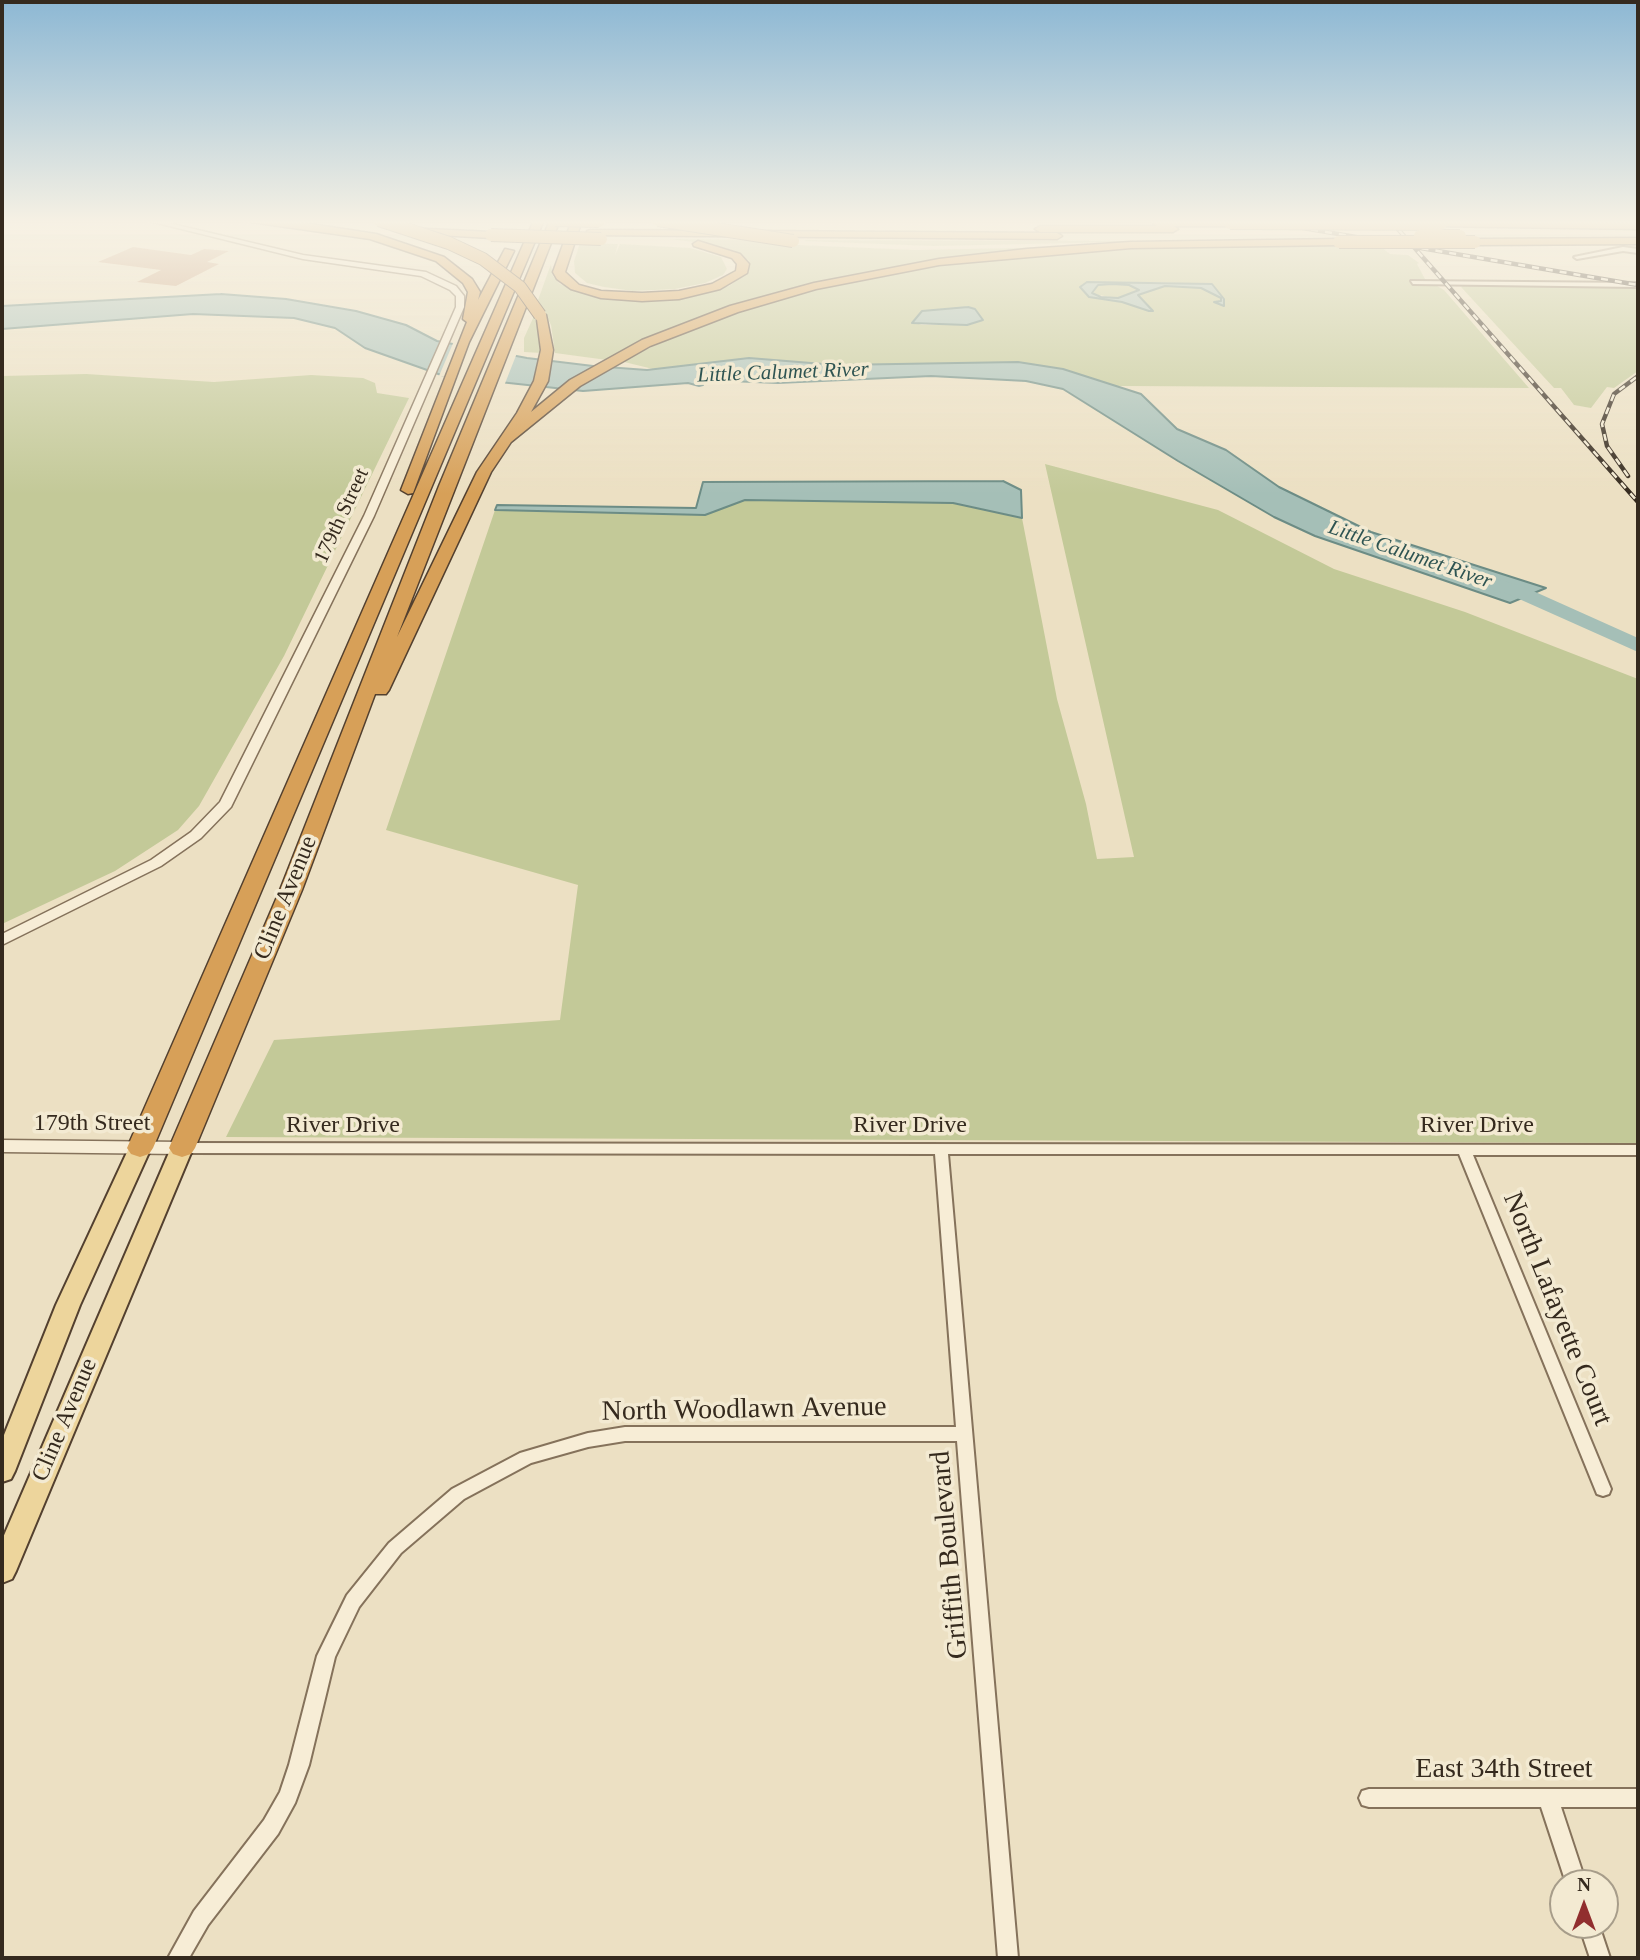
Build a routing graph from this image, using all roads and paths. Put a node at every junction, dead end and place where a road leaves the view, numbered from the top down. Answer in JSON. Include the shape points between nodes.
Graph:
{"nodes":[{"id":1,"x":457,"y":311,"type":"edge"},
{"id":2,"x":470,"y":311,"type":"edge"},
{"id":3,"x":480,"y":311,"type":"edge"},
{"id":4,"x":500,"y":311,"type":"edge"},
{"id":5,"x":519,"y":311,"type":"edge"},
{"id":6,"x":537,"y":311,"type":"edge"},
{"id":7,"x":727,"y":311,"type":"edge"},
{"id":8,"x":465,"y":337,"type":"junction"},
{"id":9,"x":504,"y":441,"type":"junction"},
{"id":10,"x":389,"y":567,"type":"junction"},
{"id":11,"x":354,"y":723,"type":"junction"},
{"id":12,"x":2,"y":940,"type":"edge"},
{"id":13,"x":2,"y":1146,"type":"edge"},
{"id":14,"x":182,"y":1148,"type":"junction"},
{"id":15,"x":140,"y":1149,"type":"junction"},
{"id":16,"x":941,"y":1149,"type":"junction"},
{"id":17,"x":1464,"y":1149,"type":"junction"},
{"id":18,"x":1638,"y":1150,"type":"edge"},
{"id":19,"x":966,"y":1434,"type":"junction"},
{"id":20,"x":2,"y":1471,"type":"edge"},
{"id":21,"x":1603,"y":1489,"type":"dead end"},
{"id":22,"x":2,"y":1571,"type":"edge"},
{"id":23,"x":1369,"y":1797,"type":"dead end"},
{"id":24,"x":1548,"y":1798,"type":"junction"},
{"id":25,"x":1638,"y":1798,"type":"edge"},
{"id":26,"x":1571,"y":1869,"type":"edge"},
{"id":27,"x":1594,"y":1939,"type":"edge"},
{"id":28,"x":178,"y":1958,"type":"edge"},
{"id":29,"x":1008,"y":1958,"type":"edge"},
{"id":30,"x":1600,"y":1958,"type":"edge"}],
"edges":[{"from":1,"to":12,"type":"street","name":"179th Street","via":[[369,516],[226,804],[196,835],[156,863]]},
{"from":2,"to":8,"type":"highway"},
{"from":3,"to":8,"type":"highway"},
{"from":4,"to":10,"type":"highway","name":"Cline Avenue"},
{"from":5,"to":11,"type":"highway","name":"Cline Avenue"},
{"from":6,"to":9,"type":"highway","bridge":true,"via":[[547,350],[543,375]]},
{"from":7,"to":9,"type":"highway","via":[[616,359],[554,398]]},
{"from":8,"to":10,"type":"highway","via":[[402,509]]},
{"from":9,"to":11,"type":"highway","via":[[484,472],[383,686]]},
{"from":10,"to":15,"type":"highway","name":"Cline Avenue"},
{"from":11,"to":14,"type":"highway","name":"Cline Avenue"},
{"from":13,"to":15,"type":"street","name":"179th Street"},
{"from":14,"to":15,"type":"street","name":"179th Street"},
{"from":14,"to":16,"type":"street","name":"River Drive"},
{"from":14,"to":22,"type":"main road","name":"Cline Avenue"},
{"from":15,"to":20,"type":"main road","name":"Cline Avenue","via":[[68,1305]]},
{"from":16,"to":17,"type":"street","name":"River Drive"},
{"from":16,"to":19,"type":"street","name":"Griffith Boulevard"},
{"from":17,"to":18,"type":"street","name":"River Drive"},
{"from":17,"to":21,"type":"street","name":"North Lafayette Court"},
{"from":19,"to":28,"type":"street","name":"North Woodlawn Avenue","via":[[625,1434],[526,1458],[458,1494],[395,1548],[353,1601],[326,1656],[288,1796]]},
{"from":19,"to":29,"type":"street","name":"Griffith Boulevard"},
{"from":23,"to":24,"type":"street","name":"East 34th Street"},
{"from":24,"to":25,"type":"street","name":"East 34th Street"},
{"from":24,"to":26,"type":"street"},
{"from":27,"to":30,"type":"street"}]}
